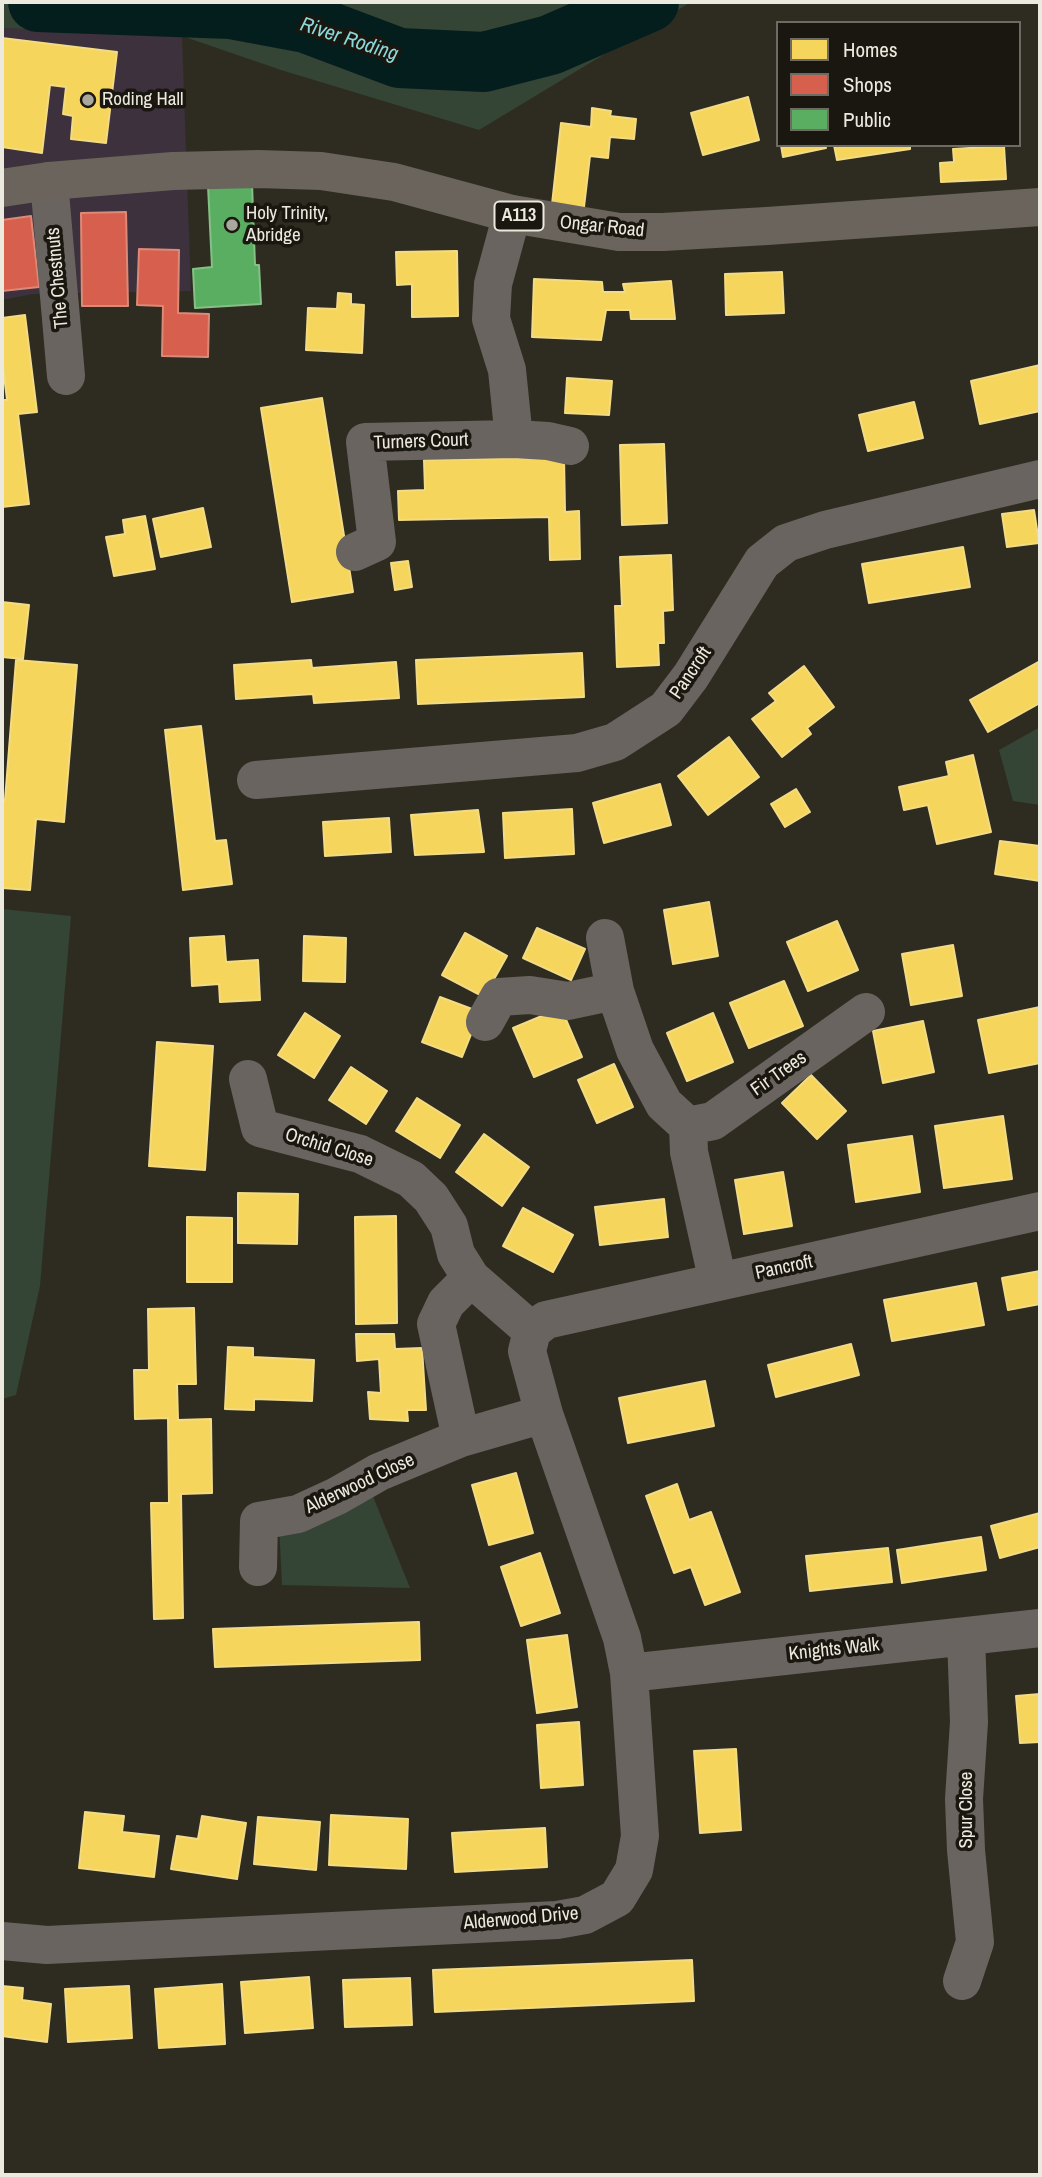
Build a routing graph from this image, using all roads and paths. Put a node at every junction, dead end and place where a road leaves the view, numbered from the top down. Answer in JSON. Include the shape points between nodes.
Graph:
{"nodes":[{"id":1,"x":49,"y":181,"type":"junction"},
{"id":2,"x":2,"y":188,"type":"edge"},
{"id":3,"x":1040,"y":207,"type":"edge"},
{"id":4,"x":512,"y":214,"type":"junction"},
{"id":5,"x":66,"y":376,"type":"dead end"},
{"id":6,"x":514,"y":439,"type":"junction"},
{"id":7,"x":570,"y":446,"type":"dead end"},
{"id":8,"x":1040,"y":479,"type":"edge"},
{"id":9,"x":355,"y":552,"type":"dead end"},
{"id":10,"x":256,"y":780,"type":"dead end"},
{"id":11,"x":605,"y":938,"type":"dead end"},
{"id":12,"x":615,"y":991,"type":"junction"},
{"id":13,"x":866,"y":1012,"type":"dead end"},
{"id":14,"x":485,"y":1022,"type":"dead end"},
{"id":15,"x":248,"y":1079,"type":"dead end"},
{"id":16,"x":688,"y":1126,"type":"junction"},
{"id":17,"x":1040,"y":1211,"type":"edge"},
{"id":18,"x":471,"y":1278,"type":"junction"},
{"id":19,"x":718,"y":1282,"type":"junction"},
{"id":20,"x":532,"y":1331,"type":"junction"},
{"id":21,"x":544,"y":1414,"type":"junction"},
{"id":22,"x":461,"y":1438,"type":"junction"},
{"id":23,"x":258,"y":1567,"type":"dead end"},
{"id":24,"x":1040,"y":1628,"type":"edge"},
{"id":25,"x":966,"y":1636,"type":"junction"},
{"id":26,"x":629,"y":1673,"type":"junction"},
{"id":27,"x":2,"y":1941,"type":"edge"},
{"id":28,"x":962,"y":1981,"type":"dead end"}],
"edges":[{"from":1,"to":2,"type":"main road","name":"Ongar Road","number":"A113"},
{"from":1,"to":4,"type":"main road","name":"Ongar Road","number":"A113","via":[[203,170],[321,171],[394,182]]},
{"from":1,"to":5,"type":"street","name":"The Chestnuts"},
{"from":3,"to":4,"type":"main road","name":"Ongar Road","number":"A113","via":[[663,232],[619,232]]},
{"from":4,"to":6,"type":"street","via":[[494,284],[491,319],[507,370]]},
{"from":6,"to":7,"type":"street","name":"Turners Court"},
{"from":6,"to":9,"type":"street","name":"Turners Court","via":[[365,442],[377,542]]},
{"from":8,"to":10,"type":"street","name":"Pancroft","via":[[786,543],[762,562],[666,709],[615,742],[577,753]]},
{"from":11,"to":12,"type":"street"},
{"from":12,"to":14,"type":"street","via":[[568,1001],[530,995],[499,997]]},
{"from":12,"to":16,"type":"street","via":[[635,1050],[664,1104]]},
{"from":13,"to":16,"type":"street","name":"Fir Trees","via":[[713,1121]]},
{"from":15,"to":18,"type":"street","name":"Orchid Close","via":[[260,1128],[360,1154],[411,1179],[431,1198],[449,1226],[456,1254]]},
{"from":16,"to":19,"type":"street","via":[[689,1152]]},
{"from":17,"to":19,"type":"street","name":"Pancroft"},
{"from":18,"to":20,"type":"street"},
{"from":18,"to":22,"type":"street","via":[[446,1303],[436,1324]]},
{"from":19,"to":20,"type":"street","name":"Pancroft","via":[[546,1320]]},
{"from":20,"to":21,"type":"street","name":"Alderwood Drive","via":[[527,1352]]},
{"from":21,"to":22,"type":"street"},
{"from":21,"to":26,"type":"street","name":"Alderwood Drive","via":[[622,1638]]},
{"from":22,"to":23,"type":"street","name":"Alderwood Close","via":[[379,1472],[298,1514],[259,1521]]},
{"from":24,"to":25,"type":"street","name":"Knights Walk"},
{"from":25,"to":26,"type":"street","name":"Knights Walk"},
{"from":25,"to":28,"type":"street","name":"Spur Close","via":[[969,1722],[964,1798],[975,1942]]},
{"from":26,"to":27,"type":"street","name":"Alderwood Drive","via":[[640,1836],[634,1870],[617,1898],[585,1915],[47,1945]]}]}
